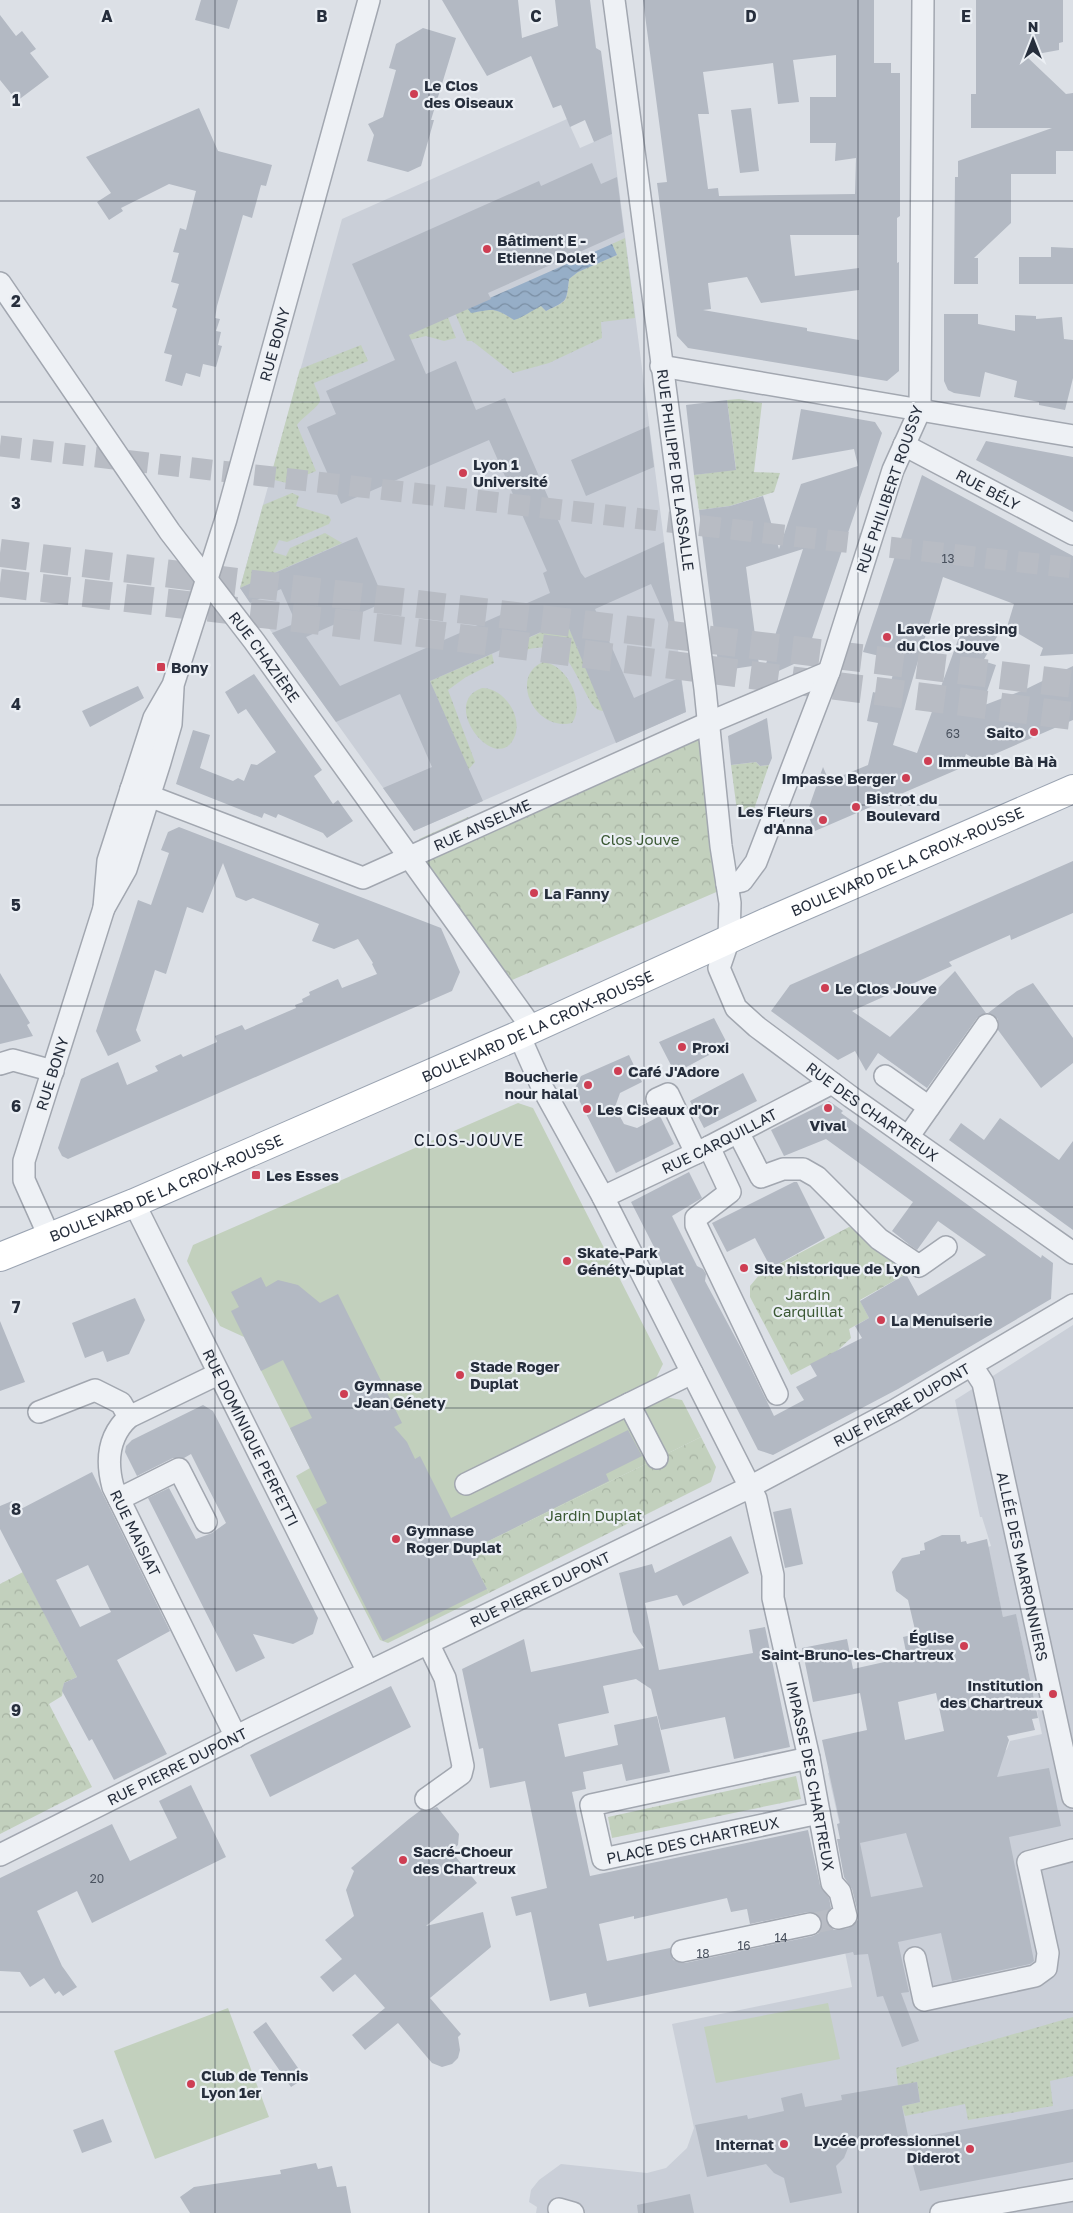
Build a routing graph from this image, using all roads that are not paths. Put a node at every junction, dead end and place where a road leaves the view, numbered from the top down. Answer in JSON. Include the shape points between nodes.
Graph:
{"nodes":[{"id":1,"x":369,"y":0,"type":"edge"},
{"id":2,"x":614,"y":0,"type":"edge"},
{"id":3,"x":923,"y":0,"type":"edge"},
{"id":4,"x":0,"y":283,"type":"edge"},
{"id":5,"x":662,"y":366,"type":"junction"},
{"id":6,"x":920,"y":410,"type":"junction"},
{"id":7,"x":1073,"y":436,"type":"edge"},
{"id":8,"x":904,"y":445,"type":"junction"},
{"id":9,"x":1073,"y":534,"type":"edge"},
{"id":10,"x":207,"y":577,"type":"junction"},
{"id":11,"x":829,"y":672,"type":"junction"},
{"id":12,"x":708,"y":723,"type":"junction"},
{"id":13,"x":1073,"y":789,"type":"edge"},
{"id":14,"x":140,"y":792,"type":"junction"},
{"id":15,"x":408,"y":856,"type":"junction"},
{"id":16,"x":727,"y":884,"type":"junction"},
{"id":17,"x":729,"y":939,"type":"junction"},
{"id":18,"x":987,"y":1024,"type":"dead end"},
{"id":19,"x":525,"y":1032,"type":"junction"},
{"id":20,"x":0,"y":1064,"type":"edge"},
{"id":21,"x":53,"y":1072,"type":"junction"},
{"id":22,"x":885,"y":1076,"type":"dead end"},
{"id":23,"x":832,"y":1083,"type":"junction"},
{"id":24,"x":658,"y":1099,"type":"dead end"},
{"id":25,"x":929,"y":1107,"type":"junction"},
{"id":26,"x":738,"y":1132,"type":"junction"},
{"id":27,"x":908,"y":1137,"type":"junction"},
{"id":28,"x":702,"y":1150,"type":"junction"},
{"id":29,"x":761,"y":1176,"type":"junction"},
{"id":30,"x":730,"y":1192,"type":"junction"},
{"id":31,"x":603,"y":1197,"type":"junction"},
{"id":32,"x":134,"y":1203,"type":"junction"},
{"id":33,"x":49,"y":1236,"type":"junction"},
{"id":34,"x":946,"y":1248,"type":"dead end"},
{"id":35,"x":1073,"y":1253,"type":"edge"},
{"id":36,"x":0,"y":1257,"type":"edge"},
{"id":37,"x":1073,"y":1305,"type":"edge"},
{"id":38,"x":972,"y":1366,"type":"junction"},
{"id":39,"x":692,"y":1373,"type":"junction"},
{"id":40,"x":218,"y":1374,"type":"junction"},
{"id":41,"x":777,"y":1394,"type":"dead end"},
{"id":42,"x":629,"y":1404,"type":"junction"},
{"id":43,"x":39,"y":1412,"type":"dead end"},
{"id":44,"x":129,"y":1417,"type":"junction"},
{"id":45,"x":657,"y":1458,"type":"dead end"},
{"id":46,"x":466,"y":1484,"type":"dead end"},
{"id":47,"x":750,"y":1486,"type":"junction"},
{"id":48,"x":119,"y":1499,"type":"junction"},
{"id":49,"x":206,"y":1522,"type":"dead end"},
{"id":50,"x":428,"y":1643,"type":"junction"},
{"id":51,"x":368,"y":1672,"type":"junction"},
{"id":52,"x":236,"y":1737,"type":"junction"},
{"id":53,"x":809,"y":1758,"type":"junction"},
{"id":54,"x":1073,"y":1797,"type":"edge"},
{"id":55,"x":426,"y":1799,"type":"dead end"},
{"id":56,"x":818,"y":1813,"type":"junction"},
{"id":57,"x":1073,"y":1850,"type":"edge"},
{"id":58,"x":0,"y":1855,"type":"edge"},
{"id":59,"x":842,"y":1917,"type":"dead end"},
{"id":60,"x":810,"y":1924,"type":"tunnel mouth"},
{"id":61,"x":682,"y":1951,"type":"dead end"},
{"id":62,"x":915,"y":1958,"type":"dead end"},
{"id":63,"x":1073,"y":2190,"type":"edge"},
{"id":64,"x":941,"y":2213,"type":"edge"}],
"edges":[{"from":1,"to":10,"type":"street","name":"RUE BONY","via":[[226,519]]},
{"from":2,"to":5,"type":"street","name":"RUE PHILIPPE DE LASSALLE"},
{"from":3,"to":6,"type":"street","name":"RUE PHILIBERT ROUSSY"},
{"from":4,"to":10,"type":"street","name":"RUE CHAZIÈRE","via":[[165,525]]},
{"from":5,"to":6,"type":"street"},
{"from":5,"to":12,"type":"street","name":"RUE PHILIPPE DE LASSALLE"},
{"from":6,"to":7,"type":"street"},
{"from":6,"to":8,"type":"street","name":"RUE PHILIBERT ROUSSY"},
{"from":8,"to":9,"type":"street","name":"RUE BÉLY"},
{"from":8,"to":11,"type":"street","name":"RUE PHILIBERT ROUSSY","via":[[893,470]]},
{"from":10,"to":14,"type":"street","name":"RUE BONY","via":[[173,685],[171,724]]},
{"from":10,"to":15,"type":"street","name":"RUE CHAZIÈRE"},
{"from":11,"to":12,"type":"street","name":"RUE ANSELME"},
{"from":11,"to":16,"type":"street","name":"RUE PHILIBERT ROUSSY","via":[[756,862],[742,881]]},
{"from":12,"to":15,"type":"street","name":"RUE ANSELME"},
{"from":12,"to":16,"type":"street","name":"RUE PHILIPPE DE LASSALLE"},
{"from":13,"to":17,"type":"main road","name":"BOULEVARD DE LA CROIX-ROUSSE"},
{"from":14,"to":15,"type":"street","name":"RUE ANSELME","via":[[363,878]]},
{"from":14,"to":21,"type":"street","name":"RUE BONY","via":[[126,869],[104,908]]},
{"from":15,"to":19,"type":"street","name":"RUE CHAZIÈRE"},
{"from":16,"to":17,"type":"street","name":"RUE PHILIPPE DE LASSALLE","via":[[731,921]]},
{"from":17,"to":19,"type":"main road","name":"BOULEVARD DE LA CROIX-ROUSSE"},
{"from":17,"to":23,"type":"street","name":"RUE DES CHARTREUX","via":[[719,968],[736,1008]]},
{"from":18,"to":25,"type":"street"},
{"from":19,"to":31,"type":"street","name":"RUE CHAZIÈRE","via":[[542,1087]]},
{"from":19,"to":32,"type":"main road","name":"BOULEVARD DE LA CROIX-ROUSSE"},
{"from":20,"to":21,"type":"street","via":[[13,1060]]},
{"from":21,"to":33,"type":"street","name":"RUE BONY","via":[[23,1171]]},
{"from":22,"to":25,"type":"street"},
{"from":23,"to":26,"type":"street","name":"RUE CARQUILLAT"},
{"from":23,"to":27,"type":"street","name":"RUE DES CHARTREUX"},
{"from":24,"to":28,"type":"street","via":[[668,1094]]},
{"from":25,"to":27,"type":"street"},
{"from":26,"to":28,"type":"street","name":"RUE CARQUILLAT"},
{"from":26,"to":29,"type":"street"},
{"from":27,"to":35,"type":"street","name":"RUE DES CHARTREUX"},
{"from":28,"to":30,"type":"street"},
{"from":28,"to":31,"type":"street","name":"RUE CARQUILLAT"},
{"from":29,"to":30,"type":"street"},
{"from":29,"to":34,"type":"street","via":[[783,1169],[803,1169],[817,1176],[879,1239],[919,1266]]},
{"from":30,"to":41,"type":"street","via":[[696,1218],[696,1225]]},
{"from":31,"to":39,"type":"street","name":"IMPASSE DES CHARTREUX"},
{"from":32,"to":33,"type":"main road","name":"BOULEVARD DE LA CROIX-ROUSSE"},
{"from":32,"to":40,"type":"street","name":"RUE DOMINIQUE PERFETTI"},
{"from":33,"to":36,"type":"main road","name":"BOULEVARD DE LA CROIX-ROUSSE"},
{"from":37,"to":38,"type":"street","name":"RUE PIERRE DUPONT"},
{"from":38,"to":47,"type":"street","name":"RUE PIERRE DUPONT"},
{"from":38,"to":54,"type":"street","name":"ALLÉE DES MARRONNIERS","via":[[983,1383]]},
{"from":39,"to":42,"type":"street"},
{"from":39,"to":47,"type":"street","name":"IMPASSE DES CHARTREUX"},
{"from":40,"to":44,"type":"street","name":"RUE MAISIAT"},
{"from":40,"to":51,"type":"street","name":"RUE DOMINIQUE PERFETTI"},
{"from":42,"to":45,"type":"street"},
{"from":42,"to":46,"type":"street"},
{"from":43,"to":44,"type":"street","via":[[95,1390],[121,1403]]},
{"from":44,"to":48,"type":"street","name":"RUE MAISIAT","via":[[119,1426],[109,1454],[109,1472]]},
{"from":47,"to":50,"type":"street","name":"RUE PIERRE DUPONT"},
{"from":47,"to":53,"type":"street","name":"IMPASSE DES CHARTREUX","via":[[756,1499],[773,1575],[773,1598]]},
{"from":48,"to":49,"type":"street","via":[[179,1469]]},
{"from":48,"to":52,"type":"street","name":"RUE MAISIAT"},
{"from":50,"to":51,"type":"street","name":"RUE PIERRE DUPONT"},
{"from":50,"to":55,"type":"street","via":[[445,1678],[463,1766],[461,1774]]},
{"from":51,"to":52,"type":"street","name":"RUE PIERRE DUPONT"},
{"from":52,"to":58,"type":"street","name":"RUE PIERRE DUPONT"},
{"from":53,"to":56,"type":"street","name":"IMPASSE DES CHARTREUX"},
{"from":53,"to":56,"type":"street","name":"PLACE DES CHARTREUX","via":[[591,1804],[603,1859]]},
{"from":56,"to":59,"type":"street","name":"IMPASSE DES CHARTREUX","via":[[832,1883],[840,1892]]},
{"from":57,"to":62,"type":"street","via":[[1028,1862],[1048,1953],[1046,1968],[1035,1976],[924,2000]]},
{"from":60,"to":61,"type":"street"},
{"from":63,"to":64,"type":"street"}]}
